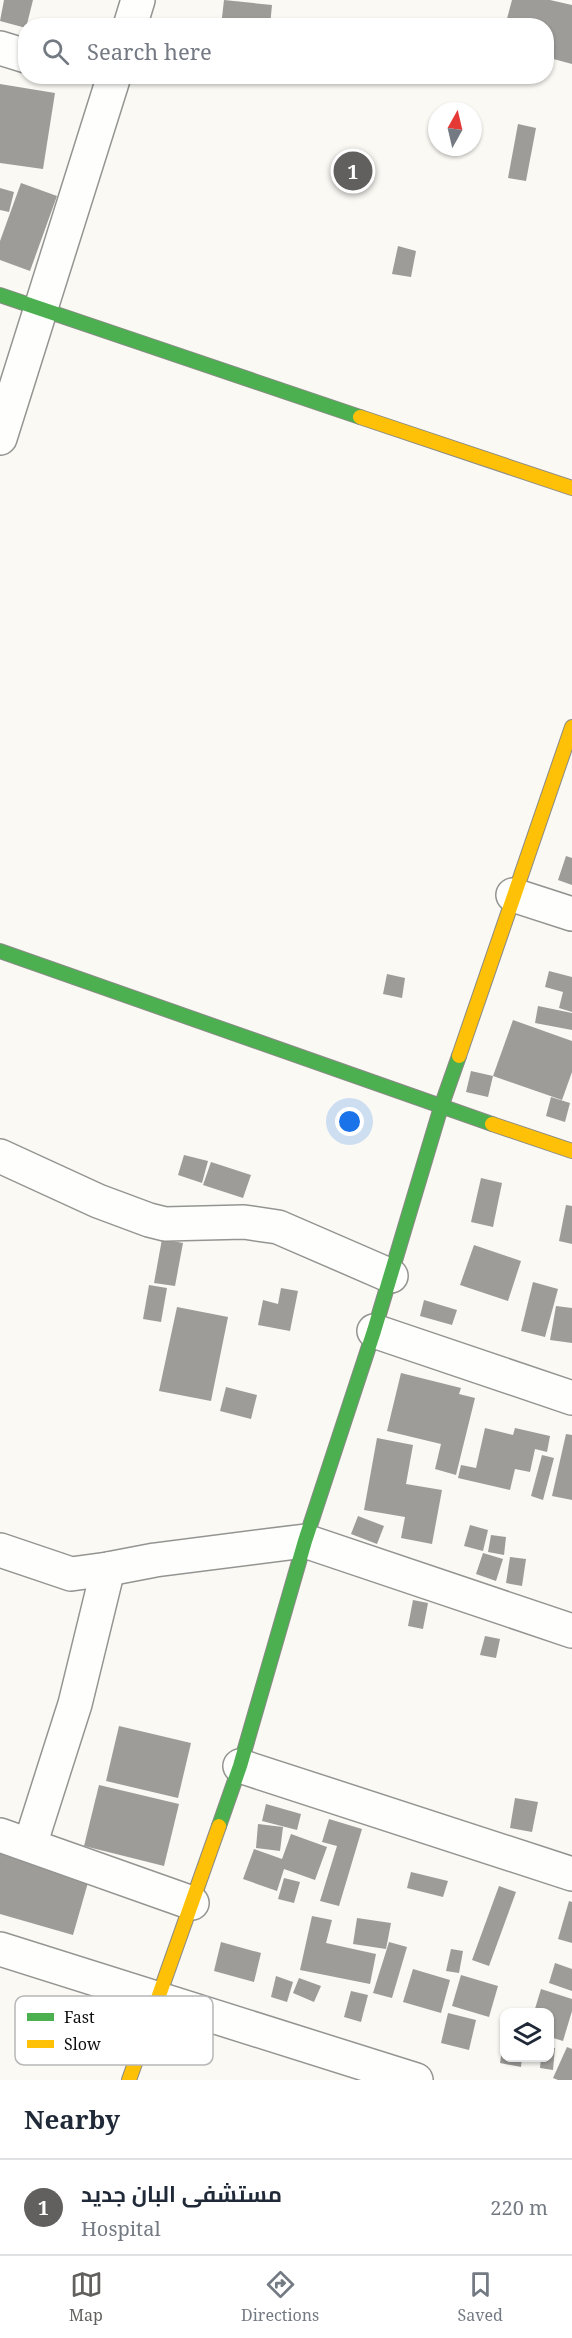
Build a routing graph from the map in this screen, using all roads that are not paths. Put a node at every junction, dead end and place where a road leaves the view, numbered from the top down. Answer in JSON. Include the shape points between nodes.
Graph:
{"nodes":[{"id":1,"x":138,"y":0,"type":"edge"},
{"id":2,"x":132,"y":18,"type":"edge"},
{"id":3,"x":0,"y":48,"type":"edge"},
{"id":4,"x":18,"y":54,"type":"edge"},
{"id":5,"x":104,"y":84,"type":"edge"},
{"id":6,"x":0,"y":295,"type":"edge"},
{"id":7,"x":41,"y":308,"type":"junction"},
{"id":8,"x":0,"y":438,"type":"edge"},
{"id":9,"x":572,"y":488,"type":"edge"},
{"id":10,"x":572,"y":727,"type":"edge"},
{"id":11,"x":513,"y":895,"type":"junction"},
{"id":12,"x":572,"y":914,"type":"edge"},
{"id":13,"x":0,"y":951,"type":"edge"},
{"id":14,"x":441,"y":1107,"type":"junction"},
{"id":15,"x":572,"y":1151,"type":"edge"},
{"id":16,"x":0,"y":1156,"type":"edge"},
{"id":17,"x":391,"y":1276,"type":"junction"},
{"id":18,"x":374,"y":1331,"type":"junction"},
{"id":19,"x":572,"y":1398,"type":"edge"},
{"id":20,"x":305,"y":1541,"type":"junction"},
{"id":21,"x":0,"y":1550,"type":"edge"},
{"id":22,"x":108,"y":1569,"type":"junction"},
{"id":23,"x":572,"y":1631,"type":"edge"},
{"id":24,"x":240,"y":1766,"type":"junction"},
{"id":25,"x":15,"y":1840,"type":"edge"},
{"id":26,"x":572,"y":1874,"type":"edge"},
{"id":27,"x":192,"y":1903,"type":"junction"},
{"id":28,"x":0,"y":1949,"type":"edge"},
{"id":29,"x":143,"y":1996,"type":"edge"},
{"id":30,"x":160,"y":1996,"type":"edge"},
{"id":31,"x":213,"y":2018,"type":"edge"},
{"id":32,"x":135,"y":2065,"type":"edge"},
{"id":33,"x":129,"y":2080,"type":"edge"},
{"id":34,"x":416,"y":2080,"type":"edge"}],
"edges":[{"from":1,"to":2,"type":"street"},
{"from":3,"to":4,"type":"street"},
{"from":5,"to":7,"type":"street"},
{"from":6,"to":7,"type":"street"},
{"from":7,"to":8,"type":"street"},
{"from":7,"to":9,"type":"street"},
{"from":10,"to":11,"type":"street"},
{"from":11,"to":12,"type":"street"},
{"from":11,"to":14,"type":"street"},
{"from":13,"to":14,"type":"street"},
{"from":14,"to":15,"type":"street"},
{"from":14,"to":17,"type":"street"},
{"from":16,"to":17,"type":"street","via":[[149,1221],[244,1222],[278,1227]]},
{"from":17,"to":18,"type":"street"},
{"from":18,"to":19,"type":"street"},
{"from":18,"to":20,"type":"street"},
{"from":20,"to":22,"type":"street"},
{"from":20,"to":23,"type":"street"},
{"from":20,"to":24,"type":"street"},
{"from":21,"to":22,"type":"street","via":[[62,1572]]},
{"from":22,"to":25,"type":"street","via":[[75,1704]]},
{"from":24,"to":26,"type":"street"},
{"from":24,"to":27,"type":"street"},
{"from":25,"to":27,"type":"street"},
{"from":27,"to":30,"type":"street"},
{"from":28,"to":29,"type":"street"},
{"from":31,"to":34,"type":"street"},
{"from":32,"to":33,"type":"street"}]}
